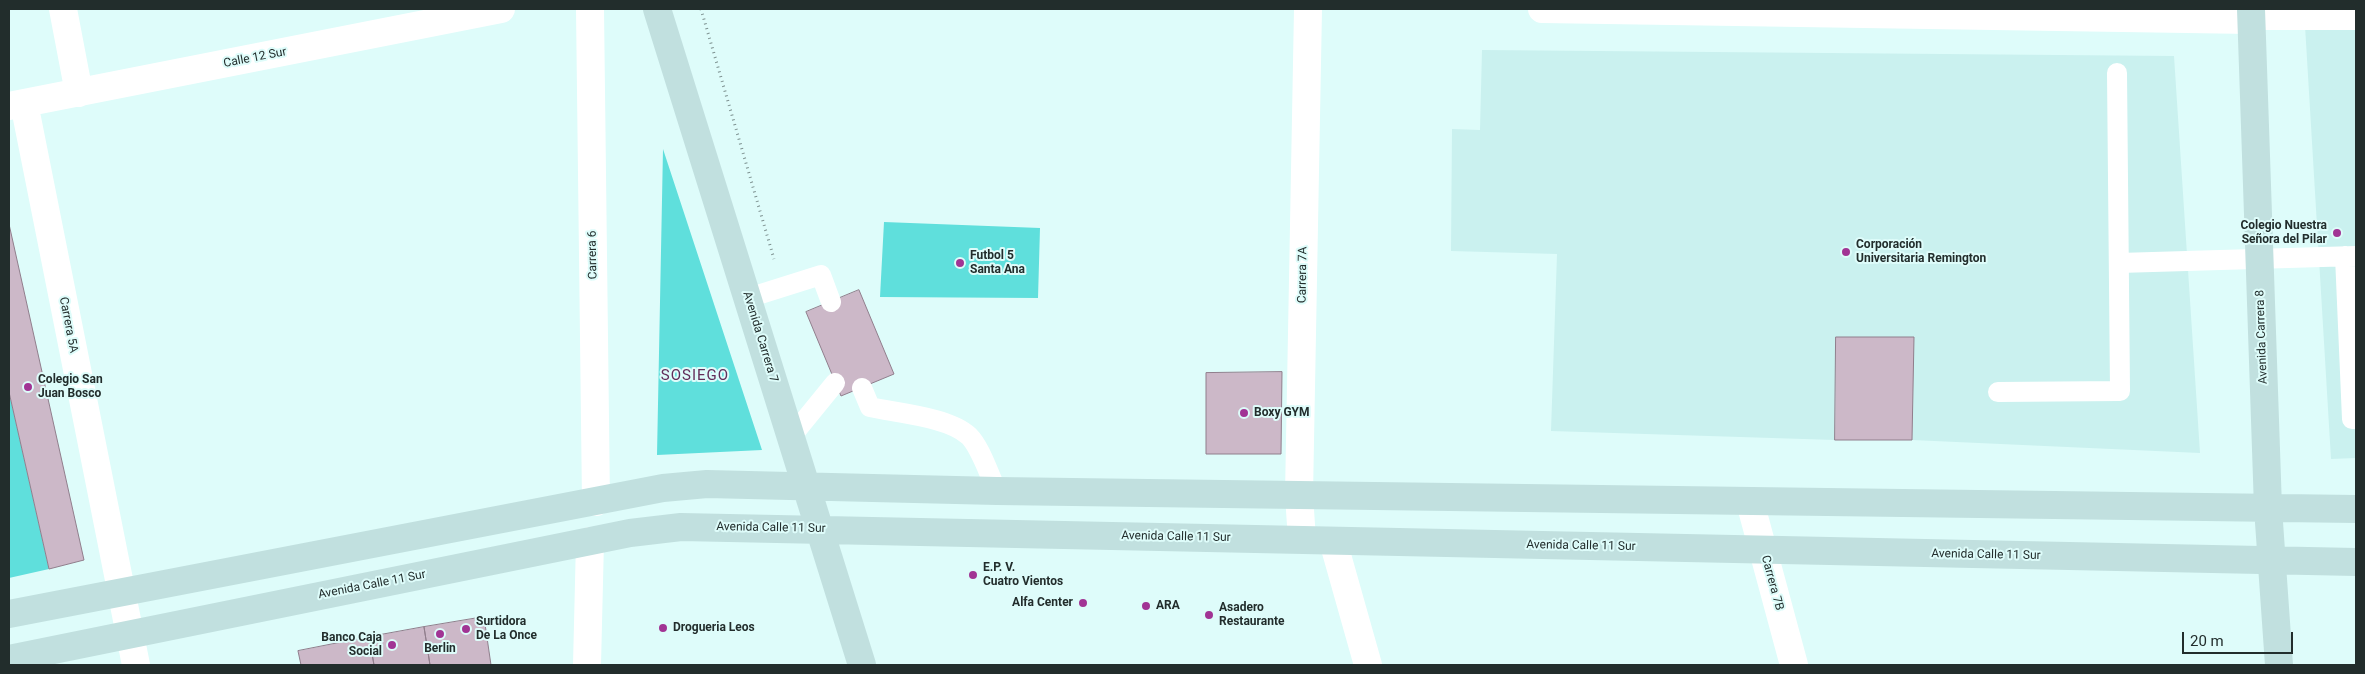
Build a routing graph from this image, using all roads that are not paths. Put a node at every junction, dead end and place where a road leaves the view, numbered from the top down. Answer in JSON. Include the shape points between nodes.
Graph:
{"nodes":[{"id":1,"x":62,"y":9,"type":"edge"},
{"id":2,"x":501,"y":9,"type":"edge"},
{"id":3,"x":590,"y":9,"type":"edge"},
{"id":4,"x":658,"y":9,"type":"edge"},
{"id":5,"x":1308,"y":9,"type":"edge"},
{"id":6,"x":1542,"y":9,"type":"edge"},
{"id":7,"x":2251,"y":14,"type":"edge"},
{"id":8,"x":2356,"y":20,"type":"edge"},
{"id":9,"x":2117,"y":73,"type":"dead end"},
{"id":10,"x":79,"y":92,"type":"junction"},
{"id":11,"x":16,"y":105,"type":"edge"},
{"id":12,"x":2350,"y":256,"type":"edge"},
{"id":13,"x":2260,"y":259,"type":"junction"},
{"id":14,"x":2119,"y":263,"type":"junction"},
{"id":15,"x":748,"y":298,"type":"junction"},
{"id":16,"x":830,"y":302,"type":"dead end"},
{"id":17,"x":835,"y":383,"type":"dead end"},
{"id":18,"x":862,"y":388,"type":"dead end"},
{"id":19,"x":1998,"y":392,"type":"dead end"},
{"id":20,"x":2356,"y":419,"type":"edge"},
{"id":21,"x":791,"y":437,"type":"junction"},
{"id":22,"x":806,"y":486,"type":"junction"},
{"id":23,"x":997,"y":491,"type":"junction"},
{"id":24,"x":1299,"y":496,"type":"junction"},
{"id":25,"x":596,"y":502,"type":"junction"},
{"id":26,"x":1750,"y":502,"type":"junction"},
{"id":27,"x":2268,"y":508,"type":"junction"},
{"id":28,"x":2356,"y":508,"type":"edge"},
{"id":29,"x":819,"y":528,"type":"junction"},
{"id":30,"x":1302,"y":540,"type":"junction"},
{"id":31,"x":590,"y":541,"type":"junction"},
{"id":32,"x":1333,"y":541,"type":"junction"},
{"id":33,"x":1763,"y":550,"type":"junction"},
{"id":34,"x":2272,"y":560,"type":"junction"},
{"id":35,"x":2356,"y":562,"type":"edge"},
{"id":36,"x":122,"y":593,"type":"junction"},
{"id":37,"x":9,"y":614,"type":"edge"},
{"id":38,"x":130,"y":634,"type":"junction"},
{"id":39,"x":9,"y":659,"type":"edge"},
{"id":40,"x":136,"y":665,"type":"edge"},
{"id":41,"x":587,"y":665,"type":"edge"},
{"id":42,"x":862,"y":665,"type":"edge"},
{"id":43,"x":1368,"y":665,"type":"edge"},
{"id":44,"x":1794,"y":665,"type":"edge"},
{"id":45,"x":2279,"y":665,"type":"edge"}],
"edges":[{"from":1,"to":10,"type":"street"},
{"from":2,"to":10,"type":"street","name":"Calle 12 Sur"},
{"from":3,"to":25,"type":"street","name":"Carrera 6"},
{"from":4,"to":15,"type":"main road","name":"Avenida Carrera 7"},
{"from":5,"to":24,"type":"street","name":"Carrera 7A"},
{"from":6,"to":7,"type":"street"},
{"from":7,"to":8,"type":"lane"},
{"from":7,"to":13,"type":"main road","name":"Avenida Carrera 8"},
{"from":9,"to":14,"type":"lane"},
{"from":10,"to":11,"type":"street","name":"Calle 12 Sur"},
{"from":11,"to":36,"type":"street","name":"Carrera 5A"},
{"from":12,"to":13,"type":"lane"},
{"from":12,"to":20,"type":"lane","via":[[2352,419]]},
{"from":13,"to":14,"type":"lane"},
{"from":13,"to":27,"type":"main road","name":"Avenida Carrera 8"},
{"from":14,"to":19,"type":"lane","via":[[2120,391]]},
{"from":15,"to":16,"type":"lane","via":[[821,275]]},
{"from":15,"to":21,"type":"main road","name":"Avenida Carrera 7"},
{"from":17,"to":21,"type":"lane"},
{"from":18,"to":23,"type":"lane","via":[[870,407],[950,424],[969,436],[980,452]]},
{"from":21,"to":22,"type":"main road","name":"Avenida Carrera 7"},
{"from":22,"to":23,"type":"main road"},
{"from":22,"to":25,"type":"main road","via":[[684,485]]},
{"from":22,"to":29,"type":"main road","name":"Avenida Carrera 7"},
{"from":23,"to":24,"type":"main road"},
{"from":24,"to":26,"type":"main road"},
{"from":24,"to":30,"type":"street","name":"Carrera 7A"},
{"from":25,"to":36,"type":"main road"},
{"from":26,"to":27,"type":"main road"},
{"from":26,"to":33,"type":"street","name":"Carrera 7B"},
{"from":27,"to":28,"type":"main road"},
{"from":27,"to":34,"type":"main road","name":"Avenida Carrera 8"},
{"from":29,"to":30,"type":"main road","name":"Avenida Calle 11 Sur"},
{"from":29,"to":31,"type":"main road","name":"Avenida Calle 11 Sur","via":[[681,527]]},
{"from":29,"to":42,"type":"main road","name":"Avenida Carrera 7"},
{"from":30,"to":32,"type":"main road","name":"Avenida Calle 11 Sur"},
{"from":31,"to":38,"type":"main road","name":"Avenida Calle 11 Sur"},
{"from":31,"to":41,"type":"street"},
{"from":32,"to":33,"type":"main road","name":"Avenida Calle 11 Sur"},
{"from":32,"to":43,"type":"street"},
{"from":33,"to":34,"type":"main road","name":"Avenida Calle 11 Sur"},
{"from":33,"to":44,"type":"street","name":"Carrera 7B"},
{"from":34,"to":35,"type":"main road","name":"Avenida Calle 11 Sur"},
{"from":34,"to":45,"type":"main road","name":"Avenida Carrera 8"},
{"from":36,"to":37,"type":"main road"},
{"from":36,"to":38,"type":"street","name":"Carrera 5A"},
{"from":38,"to":39,"type":"main road","name":"Avenida Calle 11 Sur"},
{"from":38,"to":40,"type":"street","name":"Carrera 5A"}]}
